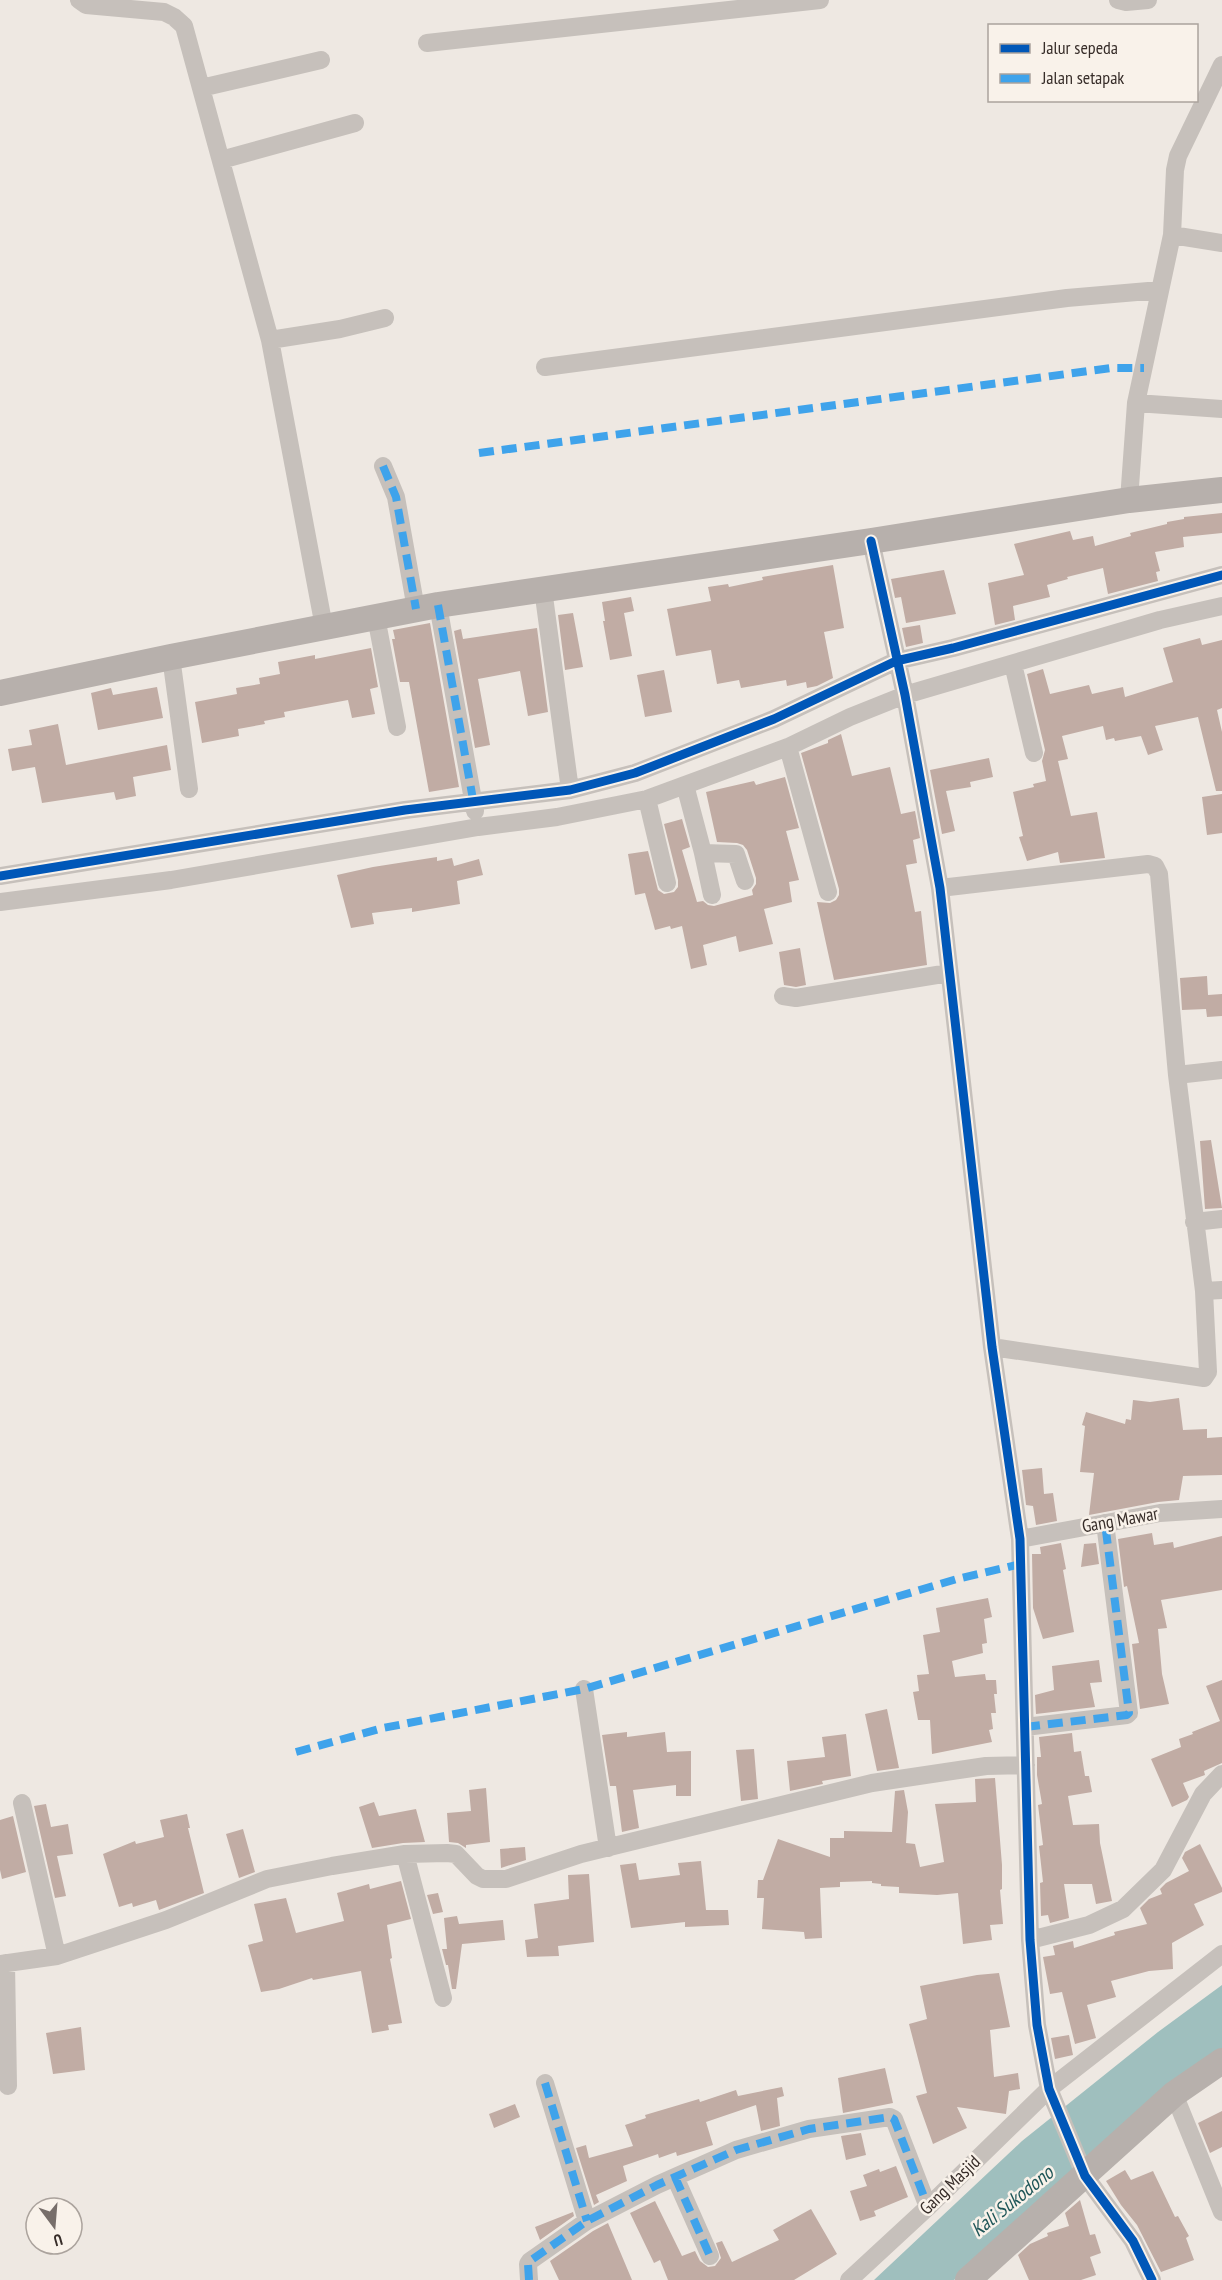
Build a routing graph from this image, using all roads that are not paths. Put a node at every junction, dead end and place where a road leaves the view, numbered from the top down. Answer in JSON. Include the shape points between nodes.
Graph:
{"nodes":[{"id":1,"x":79,"y":0,"type":"edge"},
{"id":2,"x":820,"y":0,"type":"edge"},
{"id":3,"x":1118,"y":0,"type":"edge"},
{"id":4,"x":1148,"y":0,"type":"edge"},
{"id":5,"x":427,"y":43,"type":"dead end"},
{"id":6,"x":321,"y":60,"type":"dead end"},
{"id":7,"x":1222,"y":65,"type":"edge"},
{"id":8,"x":201,"y":88,"type":"junction"},
{"id":9,"x":355,"y":123,"type":"dead end"},
{"id":10,"x":221,"y":160,"type":"junction"},
{"id":11,"x":1172,"y":235,"type":"junction"},
{"id":12,"x":1222,"y":243,"type":"edge"},
{"id":13,"x":1160,"y":290,"type":"junction"},
{"id":14,"x":386,"y":318,"type":"dead end"},
{"id":15,"x":270,"y":340,"type":"junction"},
{"id":16,"x":545,"y":367,"type":"dead end"},
{"id":17,"x":1136,"y":403,"type":"junction"},
{"id":18,"x":1222,"y":408,"type":"edge"},
{"id":19,"x":383,"y":466,"type":"dead end"},
{"id":20,"x":1222,"y":490,"type":"edge"},
{"id":21,"x":1129,"y":500,"type":"junction"},
{"id":22,"x":871,"y":541,"type":"junction"},
{"id":23,"x":1222,"y":575,"type":"edge"},
{"id":24,"x":543,"y":589,"type":"junction"},
{"id":25,"x":1194,"y":598,"type":"junction"},
{"id":26,"x":1222,"y":606,"type":"edge"},
{"id":27,"x":427,"y":607,"type":"junction"},
{"id":28,"x":1142,"y":611,"type":"junction"},
{"id":29,"x":376,"y":617,"type":"junction"},
{"id":30,"x":324,"y":627,"type":"junction"},
{"id":31,"x":171,"y":657,"type":"junction"},
{"id":32,"x":957,"y":663,"type":"junction"},
{"id":33,"x":1014,"y":664,"type":"junction"},
{"id":34,"x":900,"y":677,"type":"junction"},
{"id":35,"x":0,"y":693,"type":"edge"},
{"id":36,"x":397,"y":727,"type":"dead end"},
{"id":37,"x":788,"y":747,"type":"junction"},
{"id":38,"x":1034,"y":753,"type":"dead end"},
{"id":39,"x":685,"y":785,"type":"junction"},
{"id":40,"x":189,"y":789,"type":"dead end"},
{"id":41,"x":570,"y":790,"type":"junction"},
{"id":42,"x":647,"y":799,"type":"junction"},
{"id":43,"x":548,"y":805,"type":"junction"},
{"id":44,"x":475,"y":814,"type":"junction"},
{"id":45,"x":703,"y":853,"type":"junction"},
{"id":46,"x":0,"y":876,"type":"edge"},
{"id":47,"x":746,"y":881,"type":"dead end"},
{"id":48,"x":667,"y":883,"type":"dead end"},
{"id":49,"x":940,"y":888,"type":"junction"},
{"id":50,"x":828,"y":892,"type":"dead end"},
{"id":51,"x":712,"y":895,"type":"dead end"},
{"id":52,"x":0,"y":903,"type":"edge"},
{"id":53,"x":949,"y":973,"type":"junction"},
{"id":54,"x":783,"y":996,"type":"dead end"},
{"id":55,"x":1222,"y":1070,"type":"edge"},
{"id":56,"x":1177,"y":1075,"type":"junction"},
{"id":57,"x":1222,"y":1219,"type":"edge"},
{"id":58,"x":1194,"y":1222,"type":"junction"},
{"id":59,"x":1222,"y":1290,"type":"edge"},
{"id":60,"x":1204,"y":1291,"type":"junction"},
{"id":61,"x":992,"y":1347,"type":"junction"},
{"id":62,"x":1222,"y":1509,"type":"edge"},
{"id":63,"x":1105,"y":1524,"type":"junction"},
{"id":64,"x":1020,"y":1539,"type":"junction"},
{"id":65,"x":584,"y":1689,"type":"dead end"},
{"id":66,"x":1025,"y":1727,"type":"junction"},
{"id":67,"x":1026,"y":1765,"type":"junction"},
{"id":68,"x":1222,"y":1773,"type":"edge"},
{"id":69,"x":22,"y":1803,"type":"dead end"},
{"id":70,"x":608,"y":1848,"type":"junction"},
{"id":71,"x":405,"y":1854,"type":"junction"},
{"id":72,"x":1030,"y":1940,"type":"junction"},
{"id":73,"x":1222,"y":1954,"type":"edge"},
{"id":74,"x":57,"y":1956,"type":"junction"},
{"id":75,"x":3,"y":1964,"type":"edge"},
{"id":76,"x":443,"y":1998,"type":"dead end"},
{"id":77,"x":1222,"y":2061,"type":"edge"},
{"id":78,"x":545,"y":2083,"type":"dead end"},
{"id":79,"x":8,"y":2086,"type":"dead end"},
{"id":80,"x":1174,"y":2094,"type":"junction"},
{"id":81,"x":1051,"y":2095,"type":"junction"},
{"id":82,"x":1084,"y":2173,"type":"junction"},
{"id":83,"x":675,"y":2177,"type":"junction"},
{"id":84,"x":928,"y":2207,"type":"junction"},
{"id":85,"x":1222,"y":2212,"type":"edge"},
{"id":86,"x":587,"y":2221,"type":"junction"},
{"id":87,"x":710,"y":2256,"type":"dead end"},
{"id":88,"x":529,"y":2280,"type":"edge"},
{"id":89,"x":849,"y":2280,"type":"edge"},
{"id":90,"x":968,"y":2280,"type":"edge"},
{"id":91,"x":1152,"y":2280,"type":"edge"}],
"edges":[{"from":1,"to":8,"type":"street","via":[[86,5],[164,12],[174,17],[184,26]]},
{"from":2,"to":5,"type":"street"},
{"from":3,"to":4,"type":"street"},
{"from":6,"to":8,"type":"street"},
{"from":7,"to":11,"type":"street","via":[[1178,156]]},
{"from":8,"to":10,"type":"street"},
{"from":9,"to":10,"type":"street"},
{"from":10,"to":15,"type":"street"},
{"from":11,"to":12,"type":"street"},
{"from":11,"to":13,"type":"street"},
{"from":13,"to":16,"type":"street","via":[[1067,298]]},
{"from":13,"to":17,"type":"street"},
{"from":14,"to":15,"type":"street"},
{"from":15,"to":30,"type":"street"},
{"from":17,"to":18,"type":"street"},
{"from":17,"to":21,"type":"street"},
{"from":19,"to":27,"type":"street","via":[[396,497]]},
{"from":20,"to":21,"type":"street"},
{"from":21,"to":22,"type":"street"},
{"from":22,"to":24,"type":"street"},
{"from":22,"to":34,"type":"street"},
{"from":23,"to":25,"type":"street"},
{"from":24,"to":27,"type":"street"},
{"from":24,"to":41,"type":"street"},
{"from":25,"to":26,"type":"street"},
{"from":25,"to":28,"type":"street"},
{"from":25,"to":28,"type":"street"},
{"from":27,"to":29,"type":"street"},
{"from":27,"to":44,"type":"street"},
{"from":28,"to":32,"type":"street"},
{"from":28,"to":33,"type":"street"},
{"from":29,"to":30,"type":"street"},
{"from":29,"to":36,"type":"street"},
{"from":30,"to":31,"type":"street"},
{"from":31,"to":35,"type":"street"},
{"from":31,"to":40,"type":"street"},
{"from":32,"to":33,"type":"street"},
{"from":32,"to":34,"type":"street"},
{"from":32,"to":34,"type":"street"},
{"from":33,"to":38,"type":"street"},
{"from":34,"to":37,"type":"street","via":[[850,717]]},
{"from":34,"to":41,"type":"street","via":[[774,719],[635,773]]},
{"from":34,"to":49,"type":"street"},
{"from":37,"to":39,"type":"street"},
{"from":37,"to":50,"type":"street"},
{"from":39,"to":42,"type":"street"},
{"from":39,"to":45,"type":"street"},
{"from":41,"to":43,"type":"street"},
{"from":42,"to":43,"type":"street"},
{"from":42,"to":48,"type":"street"},
{"from":43,"to":44,"type":"street"},
{"from":43,"to":44,"type":"street"},
{"from":44,"to":46,"type":"street","via":[[405,810]]},
{"from":44,"to":52,"type":"street","via":[[171,880]]},
{"from":45,"to":47,"type":"street","via":[[736,854]]},
{"from":45,"to":51,"type":"street"},
{"from":49,"to":53,"type":"street"},
{"from":49,"to":56,"type":"street","via":[[1155,866],[1160,874]]},
{"from":53,"to":54,"type":"street","via":[[796,998]]},
{"from":53,"to":61,"type":"street"},
{"from":55,"to":56,"type":"street"},
{"from":56,"to":58,"type":"street"},
{"from":57,"to":58,"type":"street"},
{"from":58,"to":60,"type":"street"},
{"from":59,"to":60,"type":"street"},
{"from":60,"to":61,"type":"street","via":[[1208,1372],[1204,1378]]},
{"from":61,"to":64,"type":"street"},
{"from":62,"to":63,"type":"street","name":"Gang Mawar","via":[[1160,1513]]},
{"from":63,"to":64,"type":"street","name":"Gang Mawar"},
{"from":63,"to":66,"type":"street","via":[[1129,1713]]},
{"from":64,"to":66,"type":"street"},
{"from":65,"to":70,"type":"street"},
{"from":66,"to":67,"type":"street"},
{"from":67,"to":70,"type":"street","via":[[986,1766],[872,1784]]},
{"from":67,"to":72,"type":"street"},
{"from":68,"to":72,"type":"street","via":[[1203,1794],[1163,1870],[1123,1909],[1089,1925]]},
{"from":69,"to":74,"type":"street"},
{"from":70,"to":71,"type":"street","via":[[506,1879],[483,1879],[456,1854]]},
{"from":71,"to":74,"type":"street","via":[[267,1879],[166,1920]]},
{"from":71,"to":76,"type":"street"},
{"from":72,"to":81,"type":"street","via":[[1037,2025]]},
{"from":73,"to":81,"type":"street","name":"Gang Masjid"},
{"from":74,"to":75,"type":"street"},
{"from":75,"to":79,"type":"street"},
{"from":77,"to":80,"type":"street"},
{"from":78,"to":86,"type":"street"},
{"from":80,"to":82,"type":"street"},
{"from":80,"to":85,"type":"street"},
{"from":81,"to":82,"type":"street"},
{"from":81,"to":84,"type":"street","name":"Gang Masjid"},
{"from":82,"to":90,"type":"street"},
{"from":82,"to":91,"type":"street","via":[[1132,2241]]},
{"from":83,"to":84,"type":"street","via":[[736,2150],[809,2129],[890,2117],[897,2122]]},
{"from":83,"to":86,"type":"street"},
{"from":83,"to":87,"type":"street"},
{"from":84,"to":89,"type":"street","name":"Gang Masjid"},
{"from":86,"to":88,"type":"street","via":[[530,2261]]}]}
